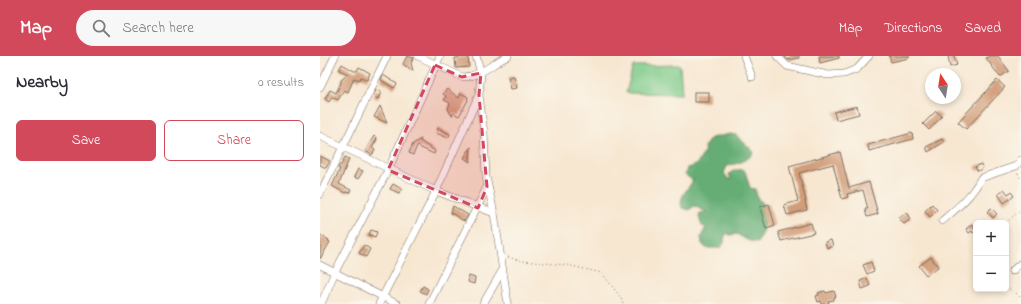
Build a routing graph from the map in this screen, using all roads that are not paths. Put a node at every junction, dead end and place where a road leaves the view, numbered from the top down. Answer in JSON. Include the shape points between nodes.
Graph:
{"nodes":[{"id":1,"x":335,"y":56,"type":"edge"},
{"id":2,"x":387,"y":56,"type":"edge"},
{"id":3,"x":418,"y":56,"type":"edge"},
{"id":4,"x":440,"y":56,"type":"edge"},
{"id":5,"x":476,"y":56,"type":"edge"},
{"id":6,"x":497,"y":56,"type":"edge"},
{"id":7,"x":508,"y":56,"type":"edge"},
{"id":8,"x":744,"y":56,"type":"edge"},
{"id":9,"x":777,"y":56,"type":"edge"},
{"id":10,"x":869,"y":56,"type":"edge"},
{"id":11,"x":435,"y":65,"type":"junction"},
{"id":12,"x":481,"y":73,"type":"junction"},
{"id":13,"x":752,"y":77,"type":"dead end"},
{"id":14,"x":320,"y":87,"type":"edge"},
{"id":15,"x":479,"y":95,"type":"junction"},
{"id":16,"x":320,"y":136,"type":"edge"},
{"id":17,"x":343,"y":146,"type":"junction"},
{"id":18,"x":1018,"y":163,"type":"edge"},
{"id":19,"x":388,"y":170,"type":"junction"},
{"id":20,"x":487,"y":187,"type":"junction"},
{"id":21,"x":436,"y":192,"type":"junction"},
{"id":22,"x":320,"y":194,"type":"edge"},
{"id":23,"x":478,"y":208,"type":"junction"},
{"id":24,"x":494,"y":213,"type":"junction"},
{"id":25,"x":942,"y":221,"type":"dead end"},
{"id":26,"x":1021,"y":263,"type":"edge"},
{"id":27,"x":320,"y":265,"type":"edge"},
{"id":28,"x":502,"y":271,"type":"junction"},
{"id":29,"x":1012,"y":271,"type":"dead end"},
{"id":30,"x":335,"y":272,"type":"junction"},
{"id":31,"x":383,"y":296,"type":"junction"},
{"id":32,"x":321,"y":304,"type":"edge"},
{"id":33,"x":379,"y":304,"type":"edge"},
{"id":34,"x":397,"y":304,"type":"edge"},
{"id":35,"x":429,"y":304,"type":"edge"},
{"id":36,"x":483,"y":304,"type":"edge"},
{"id":37,"x":508,"y":304,"type":"edge"}],
"edges":[{"from":1,"to":14,"type":"street"},
{"from":2,"to":17,"type":"street"},
{"from":3,"to":11,"type":"street"},
{"from":4,"to":11,"type":"street"},
{"from":5,"to":12,"type":"street"},
{"from":6,"to":12,"type":"street"},
{"from":7,"to":12,"type":"street"},
{"from":8,"to":13,"type":"street"},
{"from":9,"to":10,"type":"street","via":[[787,66],[828,75],[844,74],[857,69]]},
{"from":11,"to":12,"type":"street","via":[[462,77]]},
{"from":11,"to":19,"type":"street"},
{"from":12,"to":15,"type":"street"},
{"from":15,"to":20,"type":"street"},
{"from":15,"to":21,"type":"street"},
{"from":16,"to":17,"type":"street"},
{"from":17,"to":19,"type":"street"},
{"from":17,"to":22,"type":"street"},
{"from":18,"to":25,"type":"street","via":[[981,178],[970,196]]},
{"from":19,"to":21,"type":"street"},
{"from":19,"to":30,"type":"street"},
{"from":20,"to":23,"type":"street"},
{"from":20,"to":24,"type":"street"},
{"from":21,"to":23,"type":"street"},
{"from":21,"to":31,"type":"street"},
{"from":23,"to":24,"type":"street"},
{"from":23,"to":35,"type":"street"},
{"from":24,"to":28,"type":"street"},
{"from":26,"to":29,"type":"street"},
{"from":27,"to":30,"type":"street"},
{"from":28,"to":36,"type":"street"},
{"from":28,"to":37,"type":"street"},
{"from":30,"to":31,"type":"street"},
{"from":30,"to":32,"type":"street"},
{"from":31,"to":33,"type":"street"},
{"from":31,"to":34,"type":"street"}]}
